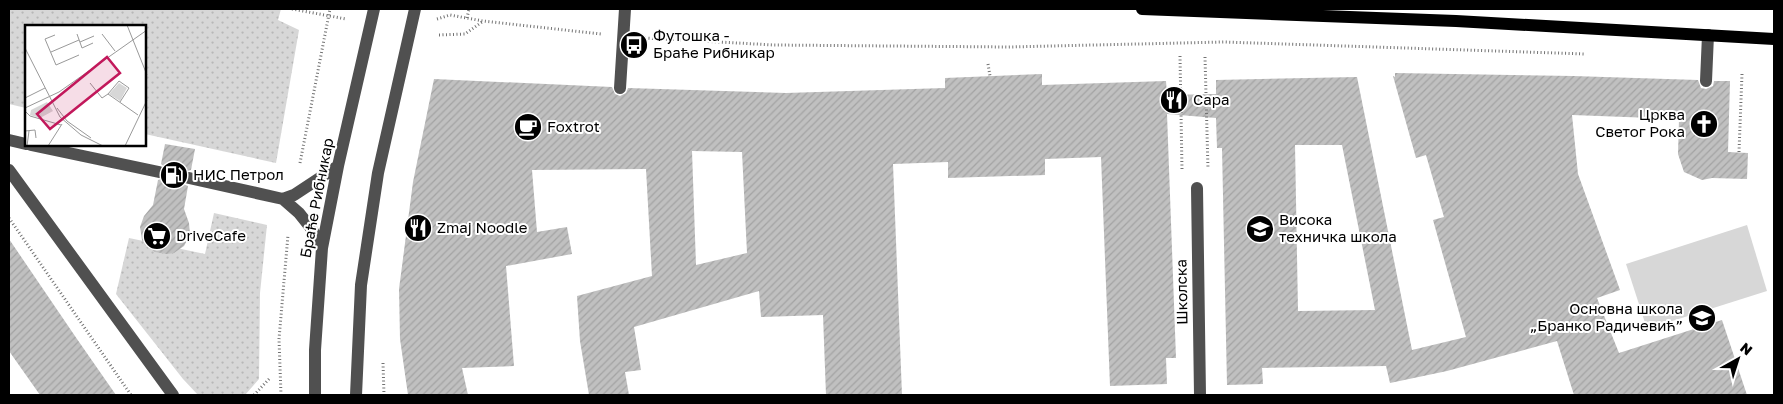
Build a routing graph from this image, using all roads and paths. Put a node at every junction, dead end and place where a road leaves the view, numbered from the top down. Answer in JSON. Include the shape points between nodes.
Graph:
{"nodes":[{"id":1,"x":294,"y":9,"type":"edge"},
{"id":2,"x":374,"y":9,"type":"edge"},
{"id":3,"x":415,"y":9,"type":"edge"},
{"id":4,"x":469,"y":9,"type":"edge"},
{"id":5,"x":625,"y":9,"type":"edge"},
{"id":6,"x":1142,"y":9,"type":"edge"},
{"id":7,"x":467,"y":18,"type":"junction"},
{"id":8,"x":346,"y":19,"type":"dead end"},
{"id":9,"x":483,"y":22,"type":"junction"},
{"id":10,"x":432,"y":23,"type":"dead end"},
{"id":11,"x":439,"y":35,"type":"dead end"},
{"id":12,"x":1708,"y":35,"type":"junction"},
{"id":13,"x":623,"y":36,"type":"junction"},
{"id":14,"x":1774,"y":39,"type":"edge"},
{"id":15,"x":1590,"y":54,"type":"dead end"},
{"id":16,"x":988,"y":64,"type":"dead end"},
{"id":17,"x":1742,"y":74,"type":"dead end"},
{"id":18,"x":990,"y":76,"type":"dead end"},
{"id":19,"x":1706,"y":81,"type":"dead end"},
{"id":20,"x":620,"y":88,"type":"dead end"},
{"id":21,"x":9,"y":140,"type":"edge"},
{"id":22,"x":25,"y":144,"type":"edge"},
{"id":23,"x":36,"y":146,"type":"edge"},
{"id":24,"x":1739,"y":152,"type":"dead end"},
{"id":25,"x":338,"y":166,"type":"junction"},
{"id":26,"x":9,"y":170,"type":"edge"},
{"id":27,"x":160,"y":172,"type":"tunnel mouth"},
{"id":28,"x":189,"y":178,"type":"tunnel mouth"},
{"id":29,"x":1197,"y":188,"type":"dead end"},
{"id":30,"x":283,"y":199,"type":"junction"},
{"id":31,"x":9,"y":218,"type":"edge"},
{"id":32,"x":322,"y":248,"type":"junction"},
{"id":33,"x":382,"y":361,"type":"dead end"},
{"id":34,"x":270,"y":378,"type":"dead end"},
{"id":35,"x":131,"y":395,"type":"edge"},
{"id":36,"x":173,"y":395,"type":"edge"},
{"id":37,"x":254,"y":395,"type":"edge"},
{"id":38,"x":315,"y":395,"type":"edge"},
{"id":39,"x":356,"y":395,"type":"edge"},
{"id":40,"x":384,"y":395,"type":"edge"},
{"id":41,"x":1200,"y":395,"type":"edge"}],
"edges":[{"from":1,"to":8,"type":"path"},
{"from":2,"to":25,"type":"street","name":"Браће Рибникар"},
{"from":3,"to":39,"type":"street","via":[[378,173],[361,285]]},
{"from":4,"to":7,"type":"path"},
{"from":5,"to":13,"type":"street"},
{"from":6,"to":12,"type":"main road"},
{"from":7,"to":9,"type":"path"},
{"from":7,"to":10,"type":"path","via":[[450,15]]},
{"from":9,"to":11,"type":"path","via":[[465,34]]},
{"from":9,"to":13,"type":"path"},
{"from":12,"to":14,"type":"main road"},
{"from":12,"to":19,"type":"street"},
{"from":13,"to":15,"type":"path","via":[[774,45],[1008,47],[1224,42]]},
{"from":13,"to":20,"type":"street"},
{"from":16,"to":18,"type":"path"},
{"from":17,"to":24,"type":"path"},
{"from":21,"to":22,"type":"street"},
{"from":23,"to":27,"type":"street"},
{"from":25,"to":30,"type":"street"},
{"from":25,"to":32,"type":"street","name":"Браће Рибникар"},
{"from":26,"to":36,"type":"street"},
{"from":28,"to":30,"type":"street"},
{"from":29,"to":41,"type":"street","name":"Школска"},
{"from":30,"to":32,"type":"street","via":[[311,228]]},
{"from":31,"to":35,"type":"path"},
{"from":32,"to":38,"type":"street","name":"Браће Рибникар"},
{"from":33,"to":40,"type":"path"},
{"from":34,"to":37,"type":"path"}]}
